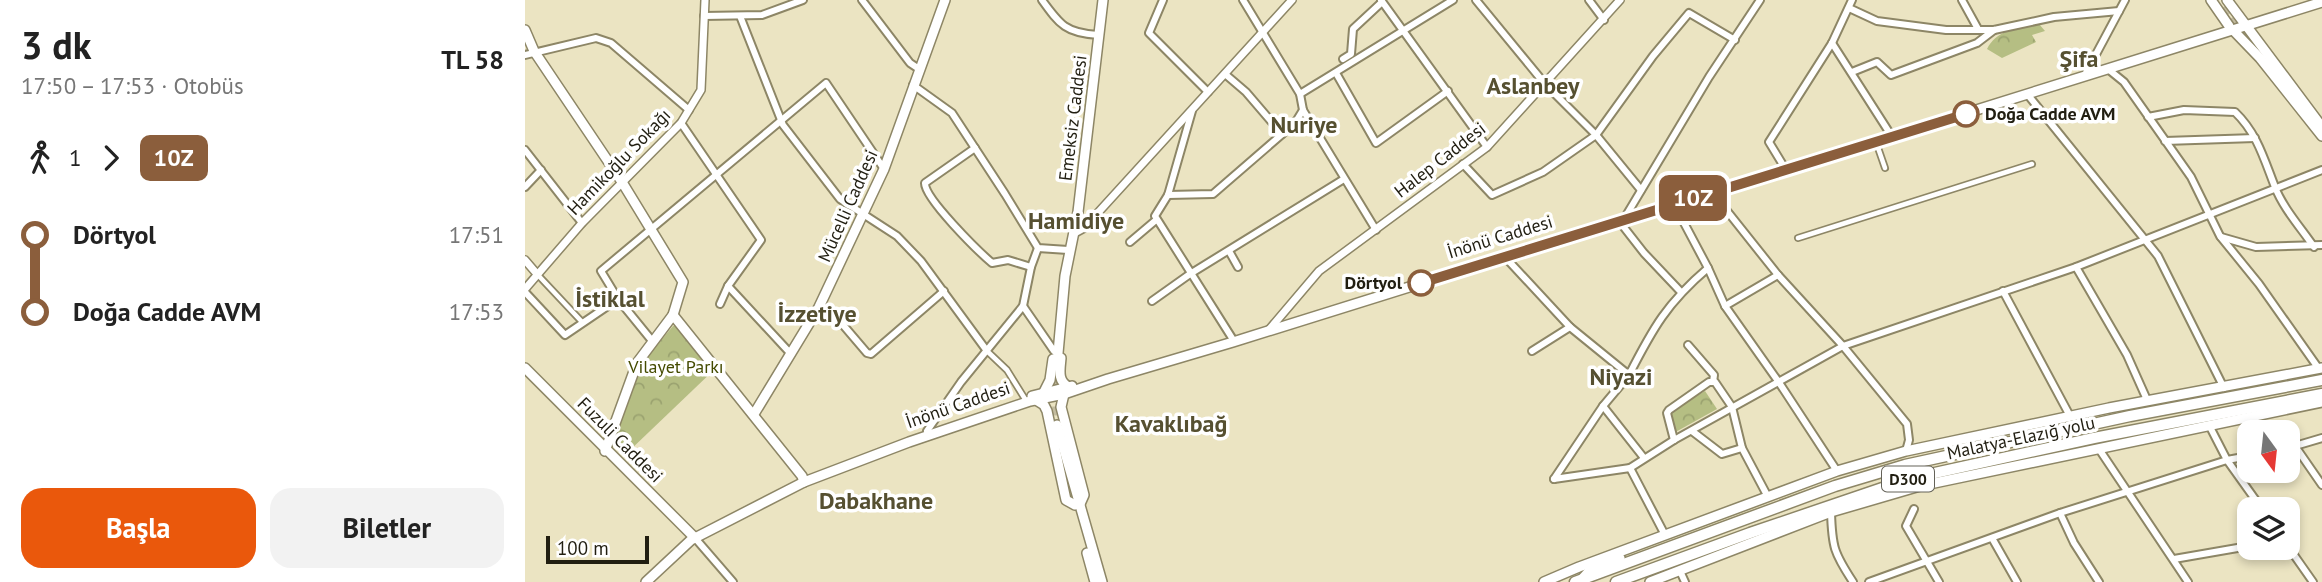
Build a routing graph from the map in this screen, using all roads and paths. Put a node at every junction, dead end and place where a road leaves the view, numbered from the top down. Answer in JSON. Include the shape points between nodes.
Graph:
{"nodes":[{"id":1,"x":705,"y":0,"type":"edge"},
{"id":2,"x":803,"y":0,"type":"edge"},
{"id":3,"x":862,"y":0,"type":"edge"},
{"id":4,"x":945,"y":0,"type":"edge"},
{"id":5,"x":1042,"y":0,"type":"edge"},
{"id":6,"x":1103,"y":0,"type":"edge"},
{"id":7,"x":1163,"y":0,"type":"edge"},
{"id":8,"x":1243,"y":0,"type":"edge"},
{"id":9,"x":1291,"y":0,"type":"edge"},
{"id":10,"x":1453,"y":0,"type":"edge"},
{"id":11,"x":1476,"y":0,"type":"edge"},
{"id":12,"x":1588,"y":0,"type":"edge"},
{"id":13,"x":1620,"y":0,"type":"edge"},
{"id":14,"x":1760,"y":0,"type":"edge"},
{"id":15,"x":1852,"y":0,"type":"edge"},
{"id":16,"x":1962,"y":0,"type":"edge"},
{"id":17,"x":2125,"y":0,"type":"edge"},
{"id":18,"x":2211,"y":0,"type":"edge"},
{"id":19,"x":2314,"y":0,"type":"edge"},
{"id":20,"x":1382,"y":1,"type":"edge"},
{"id":21,"x":2322,"y":2,"type":"edge"},
{"id":22,"x":787,"y":3,"type":"edge"},
{"id":23,"x":2224,"y":5,"type":"edge"},
{"id":24,"x":1849,"y":8,"type":"junction"},
{"id":25,"x":2119,"y":11,"type":"junction"},
{"id":26,"x":704,"y":16,"type":"junction"},
{"id":27,"x":740,"y":16,"type":"junction"},
{"id":28,"x":1604,"y":20,"type":"junction"},
{"id":29,"x":2245,"y":24,"type":"junction"},
{"id":30,"x":2231,"y":28,"type":"junction"},
{"id":31,"x":1978,"y":29,"type":"junction"},
{"id":32,"x":525,"y":30,"type":"edge"},
{"id":33,"x":1994,"y":30,"type":"junction"},
{"id":34,"x":1262,"y":31,"type":"junction"},
{"id":35,"x":1403,"y":32,"type":"junction"},
{"id":36,"x":1098,"y":35,"type":"junction"},
{"id":37,"x":1735,"y":40,"type":"junction"},
{"id":38,"x":1832,"y":43,"type":"junction"},
{"id":39,"x":2258,"y":48,"type":"junction"},
{"id":40,"x":529,"y":53,"type":"edge"},
{"id":41,"x":1343,"y":60,"type":"dead end"},
{"id":42,"x":2107,"y":68,"type":"junction"},
{"id":43,"x":919,"y":69,"type":"junction"},
{"id":44,"x":1852,"y":72,"type":"junction"},
{"id":45,"x":1336,"y":73,"type":"junction"},
{"id":46,"x":2086,"y":73,"type":"junction"},
{"id":47,"x":1224,"y":74,"type":"junction"},
{"id":48,"x":1545,"y":84,"type":"junction"},
{"id":49,"x":913,"y":85,"type":"junction"},
{"id":50,"x":1448,"y":91,"type":"junction"},
{"id":51,"x":1208,"y":92,"type":"junction"},
{"id":52,"x":1300,"y":94,"type":"junction"},
{"id":53,"x":2028,"y":95,"type":"junction"},
{"id":54,"x":1192,"y":108,"type":"junction"},
{"id":55,"x":689,"y":110,"type":"junction"},
{"id":56,"x":1303,"y":110,"type":"junction"},
{"id":57,"x":2148,"y":117,"type":"junction"},
{"id":58,"x":781,"y":120,"type":"junction"},
{"id":59,"x":681,"y":123,"type":"junction"},
{"id":60,"x":2319,"y":126,"type":"edge"},
{"id":61,"x":1889,"y":132,"type":"junction"},
{"id":62,"x":1282,"y":134,"type":"junction"},
{"id":63,"x":1596,"y":135,"type":"junction"},
{"id":64,"x":2255,"y":138,"type":"junction"},
{"id":65,"x":2165,"y":141,"type":"junction"},
{"id":66,"x":1877,"y":142,"type":"junction"},
{"id":67,"x":1487,"y":147,"type":"junction"},
{"id":68,"x":975,"y":148,"type":"junction"},
{"id":69,"x":525,"y":150,"type":"edge"},
{"id":70,"x":1463,"y":164,"type":"junction"},
{"id":71,"x":2032,"y":164,"type":"dead end"},
{"id":72,"x":1783,"y":165,"type":"junction"},
{"id":73,"x":1885,"y":168,"type":"dead end"},
{"id":74,"x":884,"y":169,"type":"junction"},
{"id":75,"x":541,"y":170,"type":"junction"},
{"id":76,"x":2322,"y":170,"type":"edge"},
{"id":77,"x":715,"y":175,"type":"junction"},
{"id":78,"x":1344,"y":178,"type":"junction"},
{"id":79,"x":622,"y":182,"type":"junction"},
{"id":80,"x":525,"y":187,"type":"edge"},
{"id":81,"x":2276,"y":189,"type":"junction"},
{"id":82,"x":1641,"y":190,"type":"junction"},
{"id":83,"x":1712,"y":192,"type":"junction"},
{"id":84,"x":1168,"y":195,"type":"junction"},
{"id":85,"x":1674,"y":204,"type":"junction"},
{"id":86,"x":1627,"y":214,"type":"junction"},
{"id":87,"x":2207,"y":214,"type":"junction"},
{"id":88,"x":863,"y":215,"type":"junction"},
{"id":89,"x":1156,"y":220,"type":"junction"},
{"id":90,"x":1619,"y":221,"type":"junction"},
{"id":91,"x":582,"y":223,"type":"junction"},
{"id":92,"x":650,"y":229,"type":"junction"},
{"id":93,"x":1376,"y":230,"type":"junction"},
{"id":94,"x":2220,"y":236,"type":"junction"},
{"id":95,"x":1072,"y":237,"type":"junction"},
{"id":96,"x":1798,"y":238,"type":"dead end"},
{"id":97,"x":2146,"y":240,"type":"junction"},
{"id":98,"x":1130,"y":242,"type":"dead end"},
{"id":99,"x":2322,"y":245,"type":"edge"},
{"id":100,"x":2314,"y":247,"type":"junction"},
{"id":101,"x":1038,"y":248,"type":"junction"},
{"id":102,"x":1068,"y":250,"type":"junction"},
{"id":103,"x":1229,"y":251,"type":"junction"},
{"id":104,"x":1505,"y":257,"type":"junction"},
{"id":105,"x":525,"y":260,"type":"edge"},
{"id":106,"x":1031,"y":267,"type":"junction"},
{"id":107,"x":1238,"y":267,"type":"dead end"},
{"id":108,"x":2076,"y":267,"type":"junction"},
{"id":109,"x":1708,"y":268,"type":"junction"},
{"id":110,"x":537,"y":274,"type":"junction"},
{"id":111,"x":1189,"y":274,"type":"junction"},
{"id":112,"x":1778,"y":275,"type":"junction"},
{"id":113,"x":728,"y":286,"type":"junction"},
{"id":114,"x":525,"y":290,"type":"edge"},
{"id":115,"x":944,"y":291,"type":"junction"},
{"id":116,"x":1681,"y":291,"type":"junction"},
{"id":117,"x":2003,"y":291,"type":"junction"},
{"id":118,"x":618,"y":299,"type":"junction"},
{"id":119,"x":1152,"y":301,"type":"dead end"},
{"id":120,"x":720,"y":304,"type":"dead end"},
{"id":121,"x":1023,"y":306,"type":"junction"},
{"id":122,"x":1725,"y":306,"type":"junction"},
{"id":123,"x":819,"y":307,"type":"junction"},
{"id":124,"x":673,"y":316,"type":"junction"},
{"id":125,"x":583,"y":323,"type":"junction"},
{"id":126,"x":1271,"y":327,"type":"junction"},
{"id":127,"x":1570,"y":327,"type":"junction"},
{"id":128,"x":1232,"y":338,"type":"junction"},
{"id":129,"x":653,"y":342,"type":"junction"},
{"id":130,"x":1688,"y":345,"type":"dead end"},
{"id":131,"x":1843,"y":346,"type":"junction"},
{"id":132,"x":987,"y":351,"type":"junction"},
{"id":133,"x":1054,"y":351,"type":"junction"},
{"id":134,"x":1532,"y":351,"type":"dead end"},
{"id":135,"x":791,"y":354,"type":"junction"},
{"id":136,"x":1056,"y":367,"type":"junction"},
{"id":137,"x":2321,"y":368,"type":"edge"},
{"id":138,"x":525,"y":370,"type":"edge"},
{"id":139,"x":1629,"y":374,"type":"junction"},
{"id":140,"x":2322,"y":380,"type":"edge"},
{"id":141,"x":1778,"y":381,"type":"junction"},
{"id":142,"x":1713,"y":382,"type":"junction"},
{"id":143,"x":2224,"y":388,"type":"junction"},
{"id":144,"x":1067,"y":391,"type":"junction"},
{"id":145,"x":1044,"y":392,"type":"junction"},
{"id":146,"x":2322,"y":394,"type":"edge"},
{"id":147,"x":1025,"y":399,"type":"junction"},
{"id":148,"x":1036,"y":400,"type":"junction"},
{"id":149,"x":2148,"y":402,"type":"junction"},
{"id":150,"x":2322,"y":402,"type":"edge"},
{"id":151,"x":1603,"y":406,"type":"junction"},
{"id":152,"x":1061,"y":407,"type":"junction"},
{"id":153,"x":1732,"y":407,"type":"junction"},
{"id":154,"x":1047,"y":411,"type":"junction"},
{"id":155,"x":754,"y":414,"type":"junction"},
{"id":156,"x":2070,"y":416,"type":"junction"},
{"id":157,"x":2183,"y":421,"type":"junction"},
{"id":158,"x":2207,"y":426,"type":"junction"},
{"id":159,"x":927,"y":431,"type":"junction"},
{"id":160,"x":1692,"y":431,"type":"junction"},
{"id":161,"x":2322,"y":438,"type":"edge"},
{"id":162,"x":1674,"y":440,"type":"junction"},
{"id":163,"x":1947,"y":443,"type":"junction"},
{"id":164,"x":1999,"y":443,"type":"junction"},
{"id":165,"x":2300,"y":445,"type":"edge"},
{"id":166,"x":606,"y":449,"type":"junction"},
{"id":167,"x":1742,"y":449,"type":"junction"},
{"id":168,"x":2099,"y":449,"type":"junction"},
{"id":169,"x":1906,"y":451,"type":"junction"},
{"id":170,"x":2300,"y":453,"type":"edge"},
{"id":171,"x":1644,"y":458,"type":"junction"},
{"id":172,"x":2237,"y":458,"type":"edge"},
{"id":173,"x":2227,"y":460,"type":"junction"},
{"id":174,"x":2027,"y":465,"type":"junction"},
{"id":175,"x":1959,"y":467,"type":"junction"},
{"id":176,"x":1630,"y":468,"type":"junction"},
{"id":177,"x":1837,"y":471,"type":"junction"},
{"id":178,"x":803,"y":479,"type":"junction"},
{"id":179,"x":2322,"y":485,"type":"edge"},
{"id":180,"x":2126,"y":491,"type":"junction"},
{"id":181,"x":1768,"y":497,"type":"junction"},
{"id":182,"x":2253,"y":497,"type":"edge"},
{"id":183,"x":1077,"y":504,"type":"junction"},
{"id":184,"x":1915,"y":509,"type":"dead end"},
{"id":185,"x":1832,"y":512,"type":"junction"},
{"id":186,"x":2060,"y":513,"type":"junction"},
{"id":187,"x":1665,"y":535,"type":"junction"},
{"id":188,"x":692,"y":537,"type":"junction"},
{"id":189,"x":1992,"y":538,"type":"junction"},
{"id":190,"x":1641,"y":544,"type":"junction"},
{"id":191,"x":2237,"y":548,"type":"edge"},
{"id":192,"x":1927,"y":559,"type":"junction"},
{"id":193,"x":2174,"y":559,"type":"junction"},
{"id":194,"x":2298,"y":560,"type":"edge"},
{"id":195,"x":1644,"y":571,"type":"junction"},
{"id":196,"x":1680,"y":571,"type":"junction"},
{"id":197,"x":1578,"y":581,"type":"edge"},
{"id":198,"x":641,"y":582,"type":"edge"},
{"id":199,"x":646,"y":582,"type":"edge"},
{"id":200,"x":733,"y":582,"type":"edge"},
{"id":201,"x":1095,"y":582,"type":"edge"},
{"id":202,"x":1102,"y":582,"type":"edge"},
{"id":203,"x":1544,"y":582,"type":"edge"},
{"id":204,"x":1616,"y":582,"type":"edge"},
{"id":205,"x":1626,"y":582,"type":"edge"},
{"id":206,"x":1650,"y":582,"type":"edge"},
{"id":207,"x":1685,"y":582,"type":"edge"},
{"id":208,"x":1853,"y":582,"type":"edge"},
{"id":209,"x":1869,"y":582,"type":"edge"},
{"id":210,"x":1939,"y":582,"type":"edge"},
{"id":211,"x":2017,"y":582,"type":"edge"},
{"id":212,"x":2099,"y":582,"type":"edge"},
{"id":213,"x":2188,"y":582,"type":"edge"},
{"id":214,"x":2313,"y":582,"type":"edge"}],
"edges":[{"from":1,"to":26,"type":"street","name":"Hamikoğlu Sokağı"},
{"from":2,"to":22,"type":"street"},
{"from":3,"to":43,"type":"street"},
{"from":4,"to":43,"type":"main road","name":"Mücelli Caddesi"},
{"from":5,"to":36,"type":"street","via":[[1065,29]]},
{"from":6,"to":36,"type":"main road","name":"Emeksiz Caddesi"},
{"from":7,"to":51,"type":"street","via":[[1149,33]]},
{"from":8,"to":34,"type":"street"},
{"from":9,"to":34,"type":"street"},
{"from":10,"to":35,"type":"street"},
{"from":11,"to":48,"type":"street"},
{"from":12,"to":28,"type":"street"},
{"from":13,"to":28,"type":"street","name":"Halep Caddesi"},
{"from":14,"to":37,"type":"street"},
{"from":15,"to":24,"type":"street"},
{"from":16,"to":31,"type":"street"},
{"from":17,"to":25,"type":"street"},
{"from":18,"to":23,"type":"main road"},
{"from":19,"to":29,"type":"main road","name":"İnönü Caddesi"},
{"from":20,"to":35,"type":"street"},
{"from":20,"to":41,"type":"street","via":[[1353,29],[1351,54]]},
{"from":21,"to":29,"type":"main road","name":"İnönü Caddesi"},
{"from":22,"to":27,"type":"street","via":[[762,15]]},
{"from":23,"to":29,"type":"main road"},
{"from":23,"to":30,"type":"main road"},
{"from":24,"to":31,"type":"street","via":[[1877,21],[1946,30]]},
{"from":24,"to":38,"type":"street"},
{"from":25,"to":33,"type":"street","via":[[2054,17]]},
{"from":25,"to":46,"type":"street"},
{"from":26,"to":27,"type":"street"},
{"from":26,"to":55,"type":"street","name":"Hamikoğlu Sokağı","via":[[701,90]]},
{"from":27,"to":58,"type":"street"},
{"from":28,"to":48,"type":"street","name":"Halep Caddesi"},
{"from":29,"to":30,"type":"main road","name":"İnönü Caddesi"},
{"from":29,"to":39,"type":"main road"},
{"from":30,"to":39,"type":"main road"},
{"from":30,"to":42,"type":"main road","name":"İnönü Caddesi"},
{"from":30,"to":46,"type":"main road","name":"İnönü Caddesi"},
{"from":31,"to":33,"type":"street"},
{"from":32,"to":40,"type":"main road"},
{"from":33,"to":44,"type":"street","via":[[1977,43],[1891,75],[1877,62]]},
{"from":34,"to":47,"type":"street"},
{"from":34,"to":52,"type":"street"},
{"from":35,"to":45,"type":"street"},
{"from":35,"to":50,"type":"street"},
{"from":36,"to":95,"type":"main road","name":"Emeksiz Caddesi"},
{"from":37,"to":63,"type":"street","via":[[1689,13]]},
{"from":37,"to":82,"type":"street"},
{"from":38,"to":44,"type":"street"},
{"from":38,"to":72,"type":"street","via":[[1769,142]]},
{"from":39,"to":60,"type":"main road"},
{"from":39,"to":60,"type":"main road"},
{"from":40,"to":55,"type":"street","via":[[596,38],[611,43]]},
{"from":40,"to":79,"type":"main road"},
{"from":42,"to":53,"type":"main road","name":"İnönü Caddesi"},
{"from":42,"to":57,"type":"street","via":[[2124,82]]},
{"from":43,"to":49,"type":"main road","name":"Mücelli Caddesi"},
{"from":44,"to":61,"type":"street"},
{"from":45,"to":50,"type":"street","via":[[1375,144]]},
{"from":45,"to":52,"type":"street"},
{"from":46,"to":61,"type":"main road","name":"İnönü Caddesi"},
{"from":47,"to":51,"type":"street"},
{"from":47,"to":62,"type":"street"},
{"from":48,"to":63,"type":"street"},
{"from":48,"to":67,"type":"street","name":"Halep Caddesi"},
{"from":49,"to":68,"type":"street","via":[[952,113]]},
{"from":49,"to":74,"type":"main road","name":"Mücelli Caddesi"},
{"from":50,"to":67,"type":"street"},
{"from":51,"to":54,"type":"street"},
{"from":52,"to":56,"type":"street"},
{"from":53,"to":66,"type":"main road","name":"İnönü Caddesi"},
{"from":53,"to":97,"type":"street"},
{"from":54,"to":84,"type":"street"},
{"from":54,"to":95,"type":"street"},
{"from":55,"to":59,"type":"street","name":"Hamikoğlu Sokağı"},
{"from":56,"to":62,"type":"street"},
{"from":56,"to":78,"type":"street"},
{"from":57,"to":64,"type":"street","via":[[2185,110],[2235,112]]},
{"from":57,"to":65,"type":"street"},
{"from":58,"to":74,"type":"street","via":[[826,83]]},
{"from":58,"to":77,"type":"street"},
{"from":58,"to":88,"type":"street","via":[[840,199]]},
{"from":59,"to":77,"type":"street"},
{"from":59,"to":79,"type":"street","name":"Hamikoğlu Sokağı"},
{"from":61,"to":72,"type":"main road","name":"İnönü Caddesi"},
{"from":62,"to":84,"type":"street","via":[[1213,194]]},
{"from":63,"to":70,"type":"street","via":[[1543,172],[1492,195]]},
{"from":63,"to":82,"type":"street"},
{"from":64,"to":65,"type":"street"},
{"from":64,"to":81,"type":"street"},
{"from":65,"to":87,"type":"street","via":[[2191,177]]},
{"from":66,"to":73,"type":"street"},
{"from":66,"to":83,"type":"main road","name":"İnönü Caddesi"},
{"from":67,"to":70,"type":"street","name":"Halep Caddesi"},
{"from":68,"to":101,"type":"street"},
{"from":68,"to":106,"type":"street","via":[[925,183],[925,188],[938,209],[992,263],[1008,260]]},
{"from":69,"to":75,"type":"street"},
{"from":70,"to":93,"type":"street","name":"Halep Caddesi"},
{"from":71,"to":96,"type":"street"},
{"from":72,"to":86,"type":"main road","name":"İnönü Caddesi"},
{"from":74,"to":88,"type":"main road","name":"Mücelli Caddesi"},
{"from":75,"to":80,"type":"street"},
{"from":75,"to":91,"type":"street"},
{"from":76,"to":81,"type":"street"},
{"from":77,"to":92,"type":"street"},
{"from":77,"to":113,"type":"street","via":[[761,240]]},
{"from":78,"to":93,"type":"street"},
{"from":78,"to":103,"type":"street"},
{"from":79,"to":91,"type":"street","name":"Hamikoğlu Sokağı"},
{"from":79,"to":92,"type":"main road"},
{"from":81,"to":87,"type":"street"},
{"from":81,"to":100,"type":"street"},
{"from":82,"to":86,"type":"street"},
{"from":83,"to":85,"type":"main road","name":"İnönü Caddesi"},
{"from":83,"to":112,"type":"street"},
{"from":84,"to":89,"type":"street","via":[[1154,216]]},
{"from":85,"to":90,"type":"main road","name":"İnönü Caddesi"},
{"from":85,"to":109,"type":"street"},
{"from":86,"to":126,"type":"main road","name":"İnönü Caddesi"},
{"from":87,"to":94,"type":"street"},
{"from":87,"to":97,"type":"street"},
{"from":88,"to":115,"type":"street","via":[[897,236]]},
{"from":88,"to":123,"type":"main road","name":"Mücelli Caddesi"},
{"from":89,"to":98,"type":"street"},
{"from":89,"to":111,"type":"street"},
{"from":90,"to":104,"type":"main road","name":"İnönü Caddesi"},
{"from":90,"to":116,"type":"street"},
{"from":91,"to":110,"type":"street","name":"Hamikoğlu Sokağı"},
{"from":92,"to":118,"type":"street","via":[[601,271]]},
{"from":92,"to":124,"type":"main road","via":[[683,282]]},
{"from":93,"to":126,"type":"street","name":"Halep Caddesi","via":[[1319,271]]},
{"from":94,"to":100,"type":"street","via":[[2256,247]]},
{"from":94,"to":137,"type":"street"},
{"from":95,"to":102,"type":"main road","name":"Emeksiz Caddesi"},
{"from":95,"to":136,"type":"main road","name":"Emeksiz Caddesi","via":[[1073,258]]},
{"from":97,"to":108,"type":"street"},
{"from":97,"to":143,"type":"street"},
{"from":99,"to":100,"type":"street"},
{"from":101,"to":102,"type":"street"},
{"from":101,"to":106,"type":"street"},
{"from":102,"to":133,"type":"main road","name":"Emeksiz Caddesi"},
{"from":102,"to":136,"type":"main road","name":"Emeksiz Caddesi"},
{"from":103,"to":107,"type":"street"},
{"from":103,"to":111,"type":"street"},
{"from":104,"to":126,"type":"main road","name":"İnönü Caddesi"},
{"from":104,"to":127,"type":"street"},
{"from":105,"to":110,"type":"street"},
{"from":106,"to":121,"type":"street"},
{"from":108,"to":117,"type":"street"},
{"from":108,"to":149,"type":"street","via":[[2127,355]]},
{"from":109,"to":116,"type":"street"},
{"from":109,"to":122,"type":"street"},
{"from":110,"to":114,"type":"street","name":"Hamikoğlu Sokağı"},
{"from":110,"to":125,"type":"street"},
{"from":111,"to":119,"type":"street"},
{"from":111,"to":128,"type":"street"},
{"from":112,"to":122,"type":"street"},
{"from":112,"to":131,"type":"street"},
{"from":113,"to":120,"type":"street"},
{"from":113,"to":135,"type":"street"},
{"from":114,"to":125,"type":"street","via":[[565,335]]},
{"from":115,"to":123,"type":"street","via":[[870,354],[838,319]]},
{"from":115,"to":132,"type":"street"},
{"from":116,"to":139,"type":"street","via":[[1655,325]]},
{"from":117,"to":131,"type":"street"},
{"from":117,"to":156,"type":"street"},
{"from":118,"to":125,"type":"street"},
{"from":118,"to":129,"type":"street"},
{"from":121,"to":132,"type":"street"},
{"from":121,"to":133,"type":"street"},
{"from":122,"to":141,"type":"street"},
{"from":123,"to":135,"type":"main road","name":"Mücelli Caddesi"},
{"from":124,"to":129,"type":"main road"},
{"from":124,"to":155,"type":"main road"},
{"from":126,"to":128,"type":"main road","name":"İnönü Caddesi"},
{"from":126,"to":144,"type":"main road","name":"İnönü Caddesi"},
{"from":127,"to":134,"type":"street"},
{"from":127,"to":139,"type":"street"},
{"from":128,"to":144,"type":"main road","name":"İnönü Caddesi"},
{"from":129,"to":166,"type":"main road","via":[[637,363]]},
{"from":130,"to":142,"type":"street","via":[[1714,375]]},
{"from":131,"to":141,"type":"street"},
{"from":131,"to":169,"type":"street","via":[[1907,424]]},
{"from":132,"to":147,"type":"street","via":[[1007,370]]},
{"from":132,"to":159,"type":"street"},
{"from":133,"to":136,"type":"main road","name":"Emeksiz Caddesi"},
{"from":135,"to":155,"type":"main road","name":"Mücelli Caddesi"},
{"from":136,"to":144,"type":"main road","name":"Emeksiz Caddesi"},
{"from":136,"to":145,"type":"main road","name":"Emeksiz Caddesi"},
{"from":137,"to":143,"type":"main road"},
{"from":138,"to":166,"type":"main road","name":"Fuzuli Caddesi"},
{"from":139,"to":151,"type":"street"},
{"from":140,"to":164,"type":"highway","number":"D300"},
{"from":141,"to":153,"type":"street"},
{"from":141,"to":177,"type":"street"},
{"from":142,"to":153,"type":"street"},
{"from":142,"to":162,"type":"street","via":[[1669,410]]},
{"from":143,"to":149,"type":"main road"},
{"from":144,"to":145,"type":"main road","name":"İnönü Caddesi"},
{"from":144,"to":148,"type":"main road"},
{"from":144,"to":152,"type":"main road"},
{"from":145,"to":147,"type":"main road","name":"İnönü Caddesi"},
{"from":146,"to":157,"type":"highway","name":"Malatya-Elazığ yolu","number":"D300"},
{"from":147,"to":159,"type":"main road","name":"İnönü Caddesi"},
{"from":148,"to":154,"type":"main road"},
{"from":148,"to":178,"type":"main road"},
{"from":149,"to":156,"type":"main road"},
{"from":150,"to":158,"type":"main road"},
{"from":151,"to":171,"type":"street"},
{"from":151,"to":176,"type":"street","via":[[1554,479]]},
{"from":152,"to":154,"type":"main road"},
{"from":152,"to":183,"type":"main road","via":[[1084,495]]},
{"from":153,"to":160,"type":"street"},
{"from":153,"to":167,"type":"street"},
{"from":154,"to":183,"type":"main road","via":[[1066,500]]},
{"from":155,"to":178,"type":"main road"},
{"from":156,"to":163,"type":"main road"},
{"from":157,"to":158,"type":"main road"},
{"from":157,"to":175,"type":"highway","name":"Malatya-Elazığ yolu","number":"D300"},
{"from":158,"to":168,"type":"main road"},
{"from":158,"to":173,"type":"street"},
{"from":159,"to":178,"type":"main road","name":"İnönü Caddesi"},
{"from":160,"to":162,"type":"street"},
{"from":160,"to":167,"type":"street","via":[[1722,454]]},
{"from":161,"to":165,"type":"street"},
{"from":162,"to":171,"type":"street"},
{"from":163,"to":164,"type":"main road"},
{"from":163,"to":169,"type":"main road"},
{"from":164,"to":197,"type":"highway","number":"D300","via":[[1905,464],[1835,486]]},
{"from":166,"to":188,"type":"main road","name":"Fuzuli Caddesi"},
{"from":167,"to":181,"type":"street"},
{"from":168,"to":174,"type":"main road"},
{"from":168,"to":180,"type":"street"},
{"from":169,"to":177,"type":"main road"},
{"from":170,"to":179,"type":"street"},
{"from":171,"to":176,"type":"street"},
{"from":172,"to":173,"type":"street"},
{"from":173,"to":180,"type":"street"},
{"from":173,"to":182,"type":"street"},
{"from":174,"to":175,"type":"main road"},
{"from":174,"to":185,"type":"main road","via":[[1920,485]]},
{"from":175,"to":195,"type":"highway","name":"Malatya-Elazığ yolu","number":"D300","via":[[1878,489]]},
{"from":176,"to":187,"type":"street"},
{"from":177,"to":181,"type":"main road"},
{"from":178,"to":188,"type":"main road","name":"İnönü Caddesi"},
{"from":180,"to":186,"type":"street"},
{"from":180,"to":193,"type":"street"},
{"from":181,"to":187,"type":"main road"},
{"from":183,"to":183,"type":"main road","via":[[1057,425]]},
{"from":183,"to":201,"type":"main road"},
{"from":183,"to":202,"type":"main road"},
{"from":184,"to":192,"type":"street","via":[[1906,526]]},
{"from":185,"to":196,"type":"main road"},
{"from":185,"to":208,"type":"street","via":[[1835,555]]},
{"from":186,"to":189,"type":"street"},
{"from":186,"to":212,"type":"street"},
{"from":187,"to":190,"type":"main road"},
{"from":188,"to":198,"type":"main road","name":"İnönü Caddesi"},
{"from":188,"to":199,"type":"main road"},
{"from":188,"to":200,"type":"street"},
{"from":189,"to":192,"type":"street"},
{"from":189,"to":211,"type":"street"},
{"from":190,"to":197,"type":"main road","via":[[1634,552],[1591,569]]},
{"from":190,"to":203,"type":"main road"},
{"from":191,"to":193,"type":"street"},
{"from":192,"to":209,"type":"street"},
{"from":192,"to":210,"type":"street"},
{"from":193,"to":213,"type":"street"},
{"from":194,"to":214,"type":"street"},
{"from":195,"to":204,"type":"highway","name":"Malatya-Elazığ yolu","number":"D300"},
{"from":195,"to":205,"type":"highway"},
{"from":196,"to":206,"type":"main road"},
{"from":196,"to":207,"type":"street"}]}
